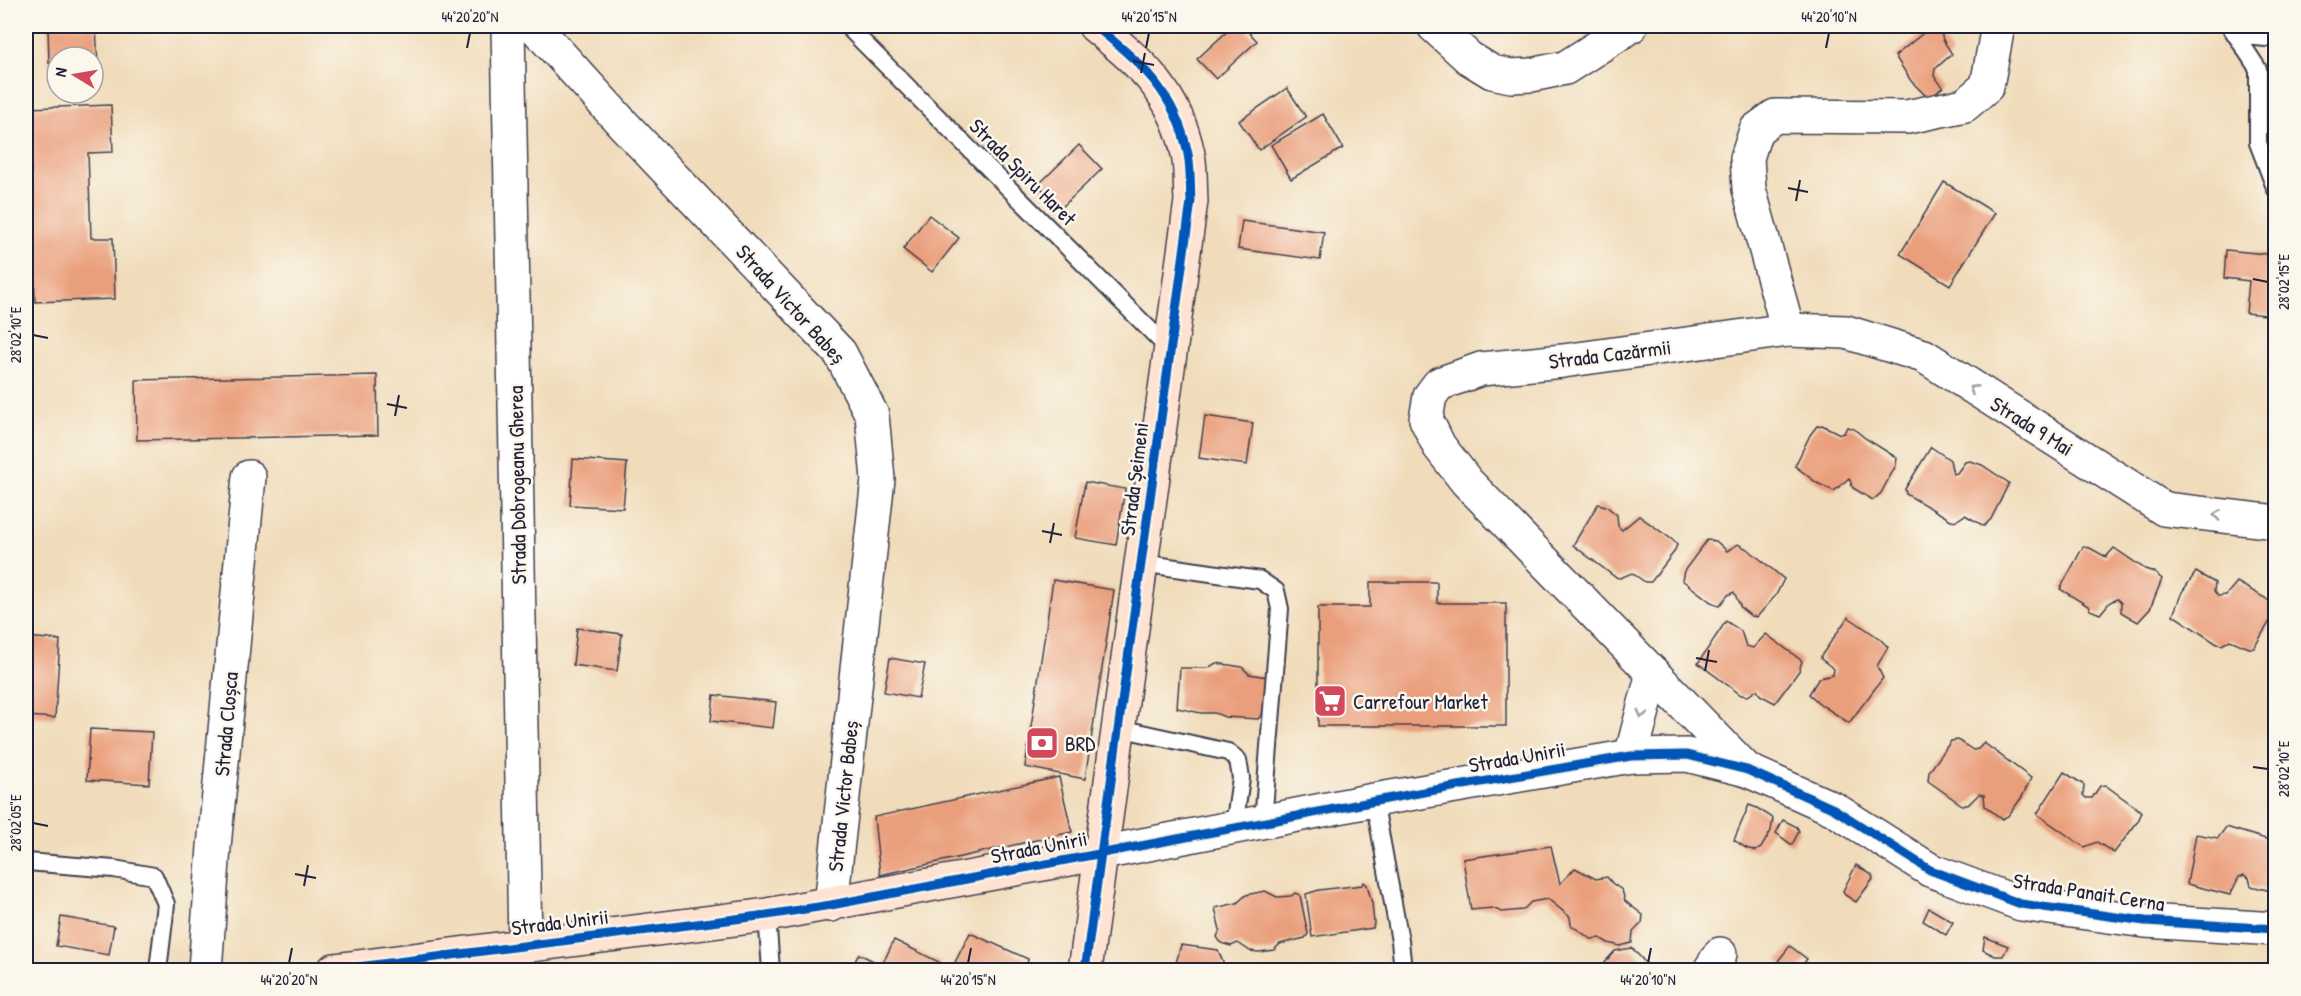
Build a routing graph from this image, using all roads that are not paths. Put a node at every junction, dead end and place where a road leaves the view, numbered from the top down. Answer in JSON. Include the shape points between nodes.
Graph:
{"nodes":[{"id":1,"x":508,"y":26,"type":"edge"},
{"id":2,"x":534,"y":26,"type":"edge"},
{"id":3,"x":847,"y":26,"type":"edge"},
{"id":4,"x":1095,"y":26,"type":"edge"},
{"id":5,"x":1434,"y":26,"type":"edge"},
{"id":6,"x":1631,"y":26,"type":"edge"},
{"id":7,"x":1998,"y":26,"type":"edge"},
{"id":8,"x":2233,"y":30,"type":"edge"},
{"id":9,"x":2276,"y":39,"type":"edge"},
{"id":10,"x":2276,"y":190,"type":"edge"},
{"id":11,"x":1788,"y":330,"type":"junction"},
{"id":12,"x":1169,"y":349,"type":"junction"},
{"id":13,"x":249,"y":477,"type":"dead end"},
{"id":14,"x":2276,"y":522,"type":"edge"},
{"id":15,"x":1141,"y":563,"type":"junction"},
{"id":16,"x":1653,"y":673,"type":"junction"},
{"id":17,"x":1119,"y":728,"type":"junction"},
{"id":18,"x":1631,"y":756,"type":"junction"},
{"id":19,"x":1747,"y":770,"type":"junction"},
{"id":20,"x":1374,"y":800,"type":"junction"},
{"id":21,"x":1249,"y":824,"type":"junction"},
{"id":22,"x":1102,"y":853,"type":"junction"},
{"id":23,"x":27,"y":862,"type":"dead end"},
{"id":24,"x":831,"y":905,"type":"junction"},
{"id":25,"x":767,"y":915,"type":"junction"},
{"id":26,"x":2276,"y":929,"type":"edge"},
{"id":27,"x":525,"y":944,"type":"junction"},
{"id":28,"x":158,"y":970,"type":"edge"},
{"id":29,"x":206,"y":970,"type":"edge"},
{"id":30,"x":333,"y":970,"type":"edge"},
{"id":31,"x":771,"y":970,"type":"edge"},
{"id":32,"x":1085,"y":970,"type":"edge"},
{"id":33,"x":1403,"y":970,"type":"edge"}],
"edges":[{"from":1,"to":27,"type":"street","name":"Strada Dobrogeanu Gherea"},
{"from":2,"to":24,"type":"street","name":"Strada Victor Babeș","via":[[840,353],[872,415],[878,479]]},
{"from":3,"to":12,"type":"lane","name":"Strada Spiru Haret"},
{"from":4,"to":12,"type":"main road","name":"Strada Șeimeni","via":[[1154,79],[1176,114],[1188,156],[1191,201]]},
{"from":5,"to":6,"type":"street","via":[[1469,58],[1492,72],[1511,76],[1565,68]]},
{"from":7,"to":11,"type":"street","via":[[1987,86],[1965,105],[1907,117],[1775,116],[1756,130],[1747,158],[1749,189]]},
{"from":8,"to":9,"type":"lane"},
{"from":8,"to":10,"type":"lane","via":[[2258,69],[2258,143]]},
{"from":14,"to":11,"type":"street","name":"Strada 9 Mai","one_way":true,"via":[[2164,509],[1924,356],[1846,332]]},
{"from":11,"to":16,"type":"street","name":"Strada Cazărmii","via":[[1481,369],[1439,384],[1430,396],[1426,419],[1439,446],[1467,482]]},
{"from":12,"to":15,"type":"main road","name":"Strada Șeimeni"},
{"from":13,"to":29,"type":"street","name":"Strada Cloșca"},
{"from":15,"to":17,"type":"main road","name":"Strada Șeimeni"},
{"from":15,"to":21,"type":"lane","via":[[1260,580],[1276,591],[1280,609]]},
{"from":16,"to":18,"type":"street","one_way":true},
{"from":16,"to":19,"type":"street","name":"Strada Cazărmii"},
{"from":17,"to":21,"type":"lane","via":[[1227,752],[1238,760]]},
{"from":17,"to":22,"type":"main road","name":"Strada Șeimeni"},
{"from":18,"to":19,"type":"street","name":"Strada Unirii","via":[[1687,755]]},
{"from":18,"to":20,"type":"street","name":"Strada Unirii"},
{"from":19,"to":26,"type":"street","name":"Strada Panait Cerna","via":[[1834,810],[1930,870],[2021,904],[2145,921]]},
{"from":20,"to":21,"type":"street","name":"Strada Unirii"},
{"from":20,"to":33,"type":"lane"},
{"from":21,"to":22,"type":"street","name":"Strada Unirii"},
{"from":22,"to":24,"type":"main road","name":"Strada Unirii"},
{"from":22,"to":32,"type":"main road","name":"Strada Șeimeni"},
{"from":23,"to":28,"type":"lane","via":[[154,876],[166,904]]},
{"from":24,"to":25,"type":"main road","name":"Strada Unirii"},
{"from":25,"to":27,"type":"main road","name":"Strada Unirii"},
{"from":25,"to":31,"type":"lane"},
{"from":27,"to":30,"type":"main road","name":"Strada Unirii"}]}
